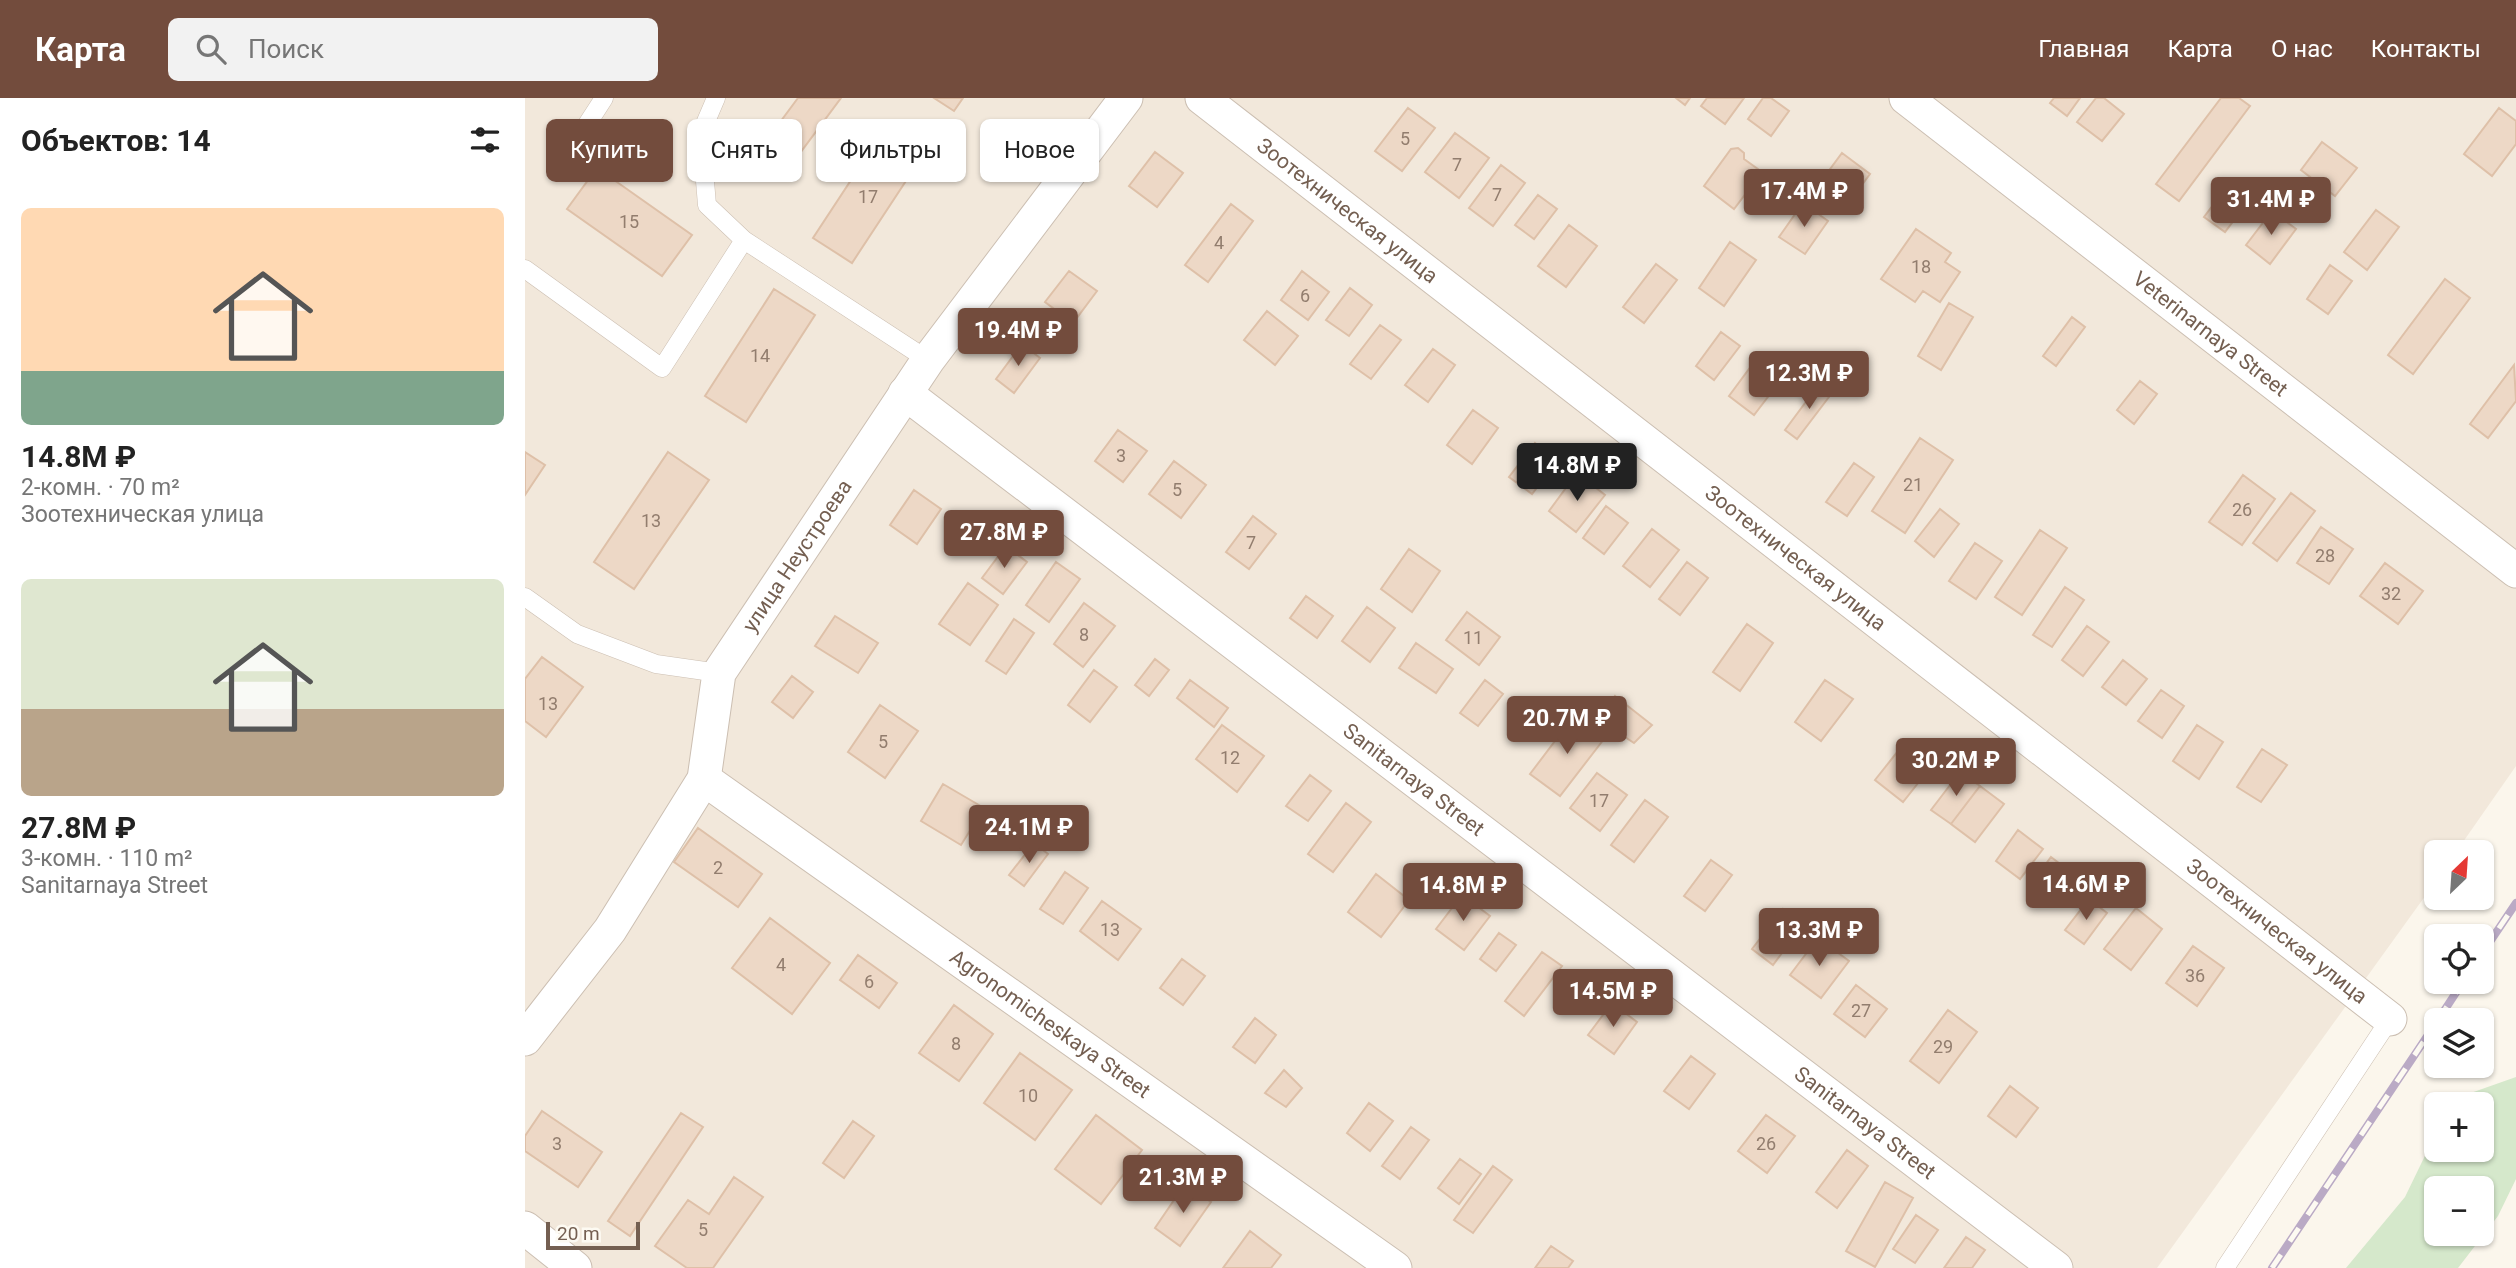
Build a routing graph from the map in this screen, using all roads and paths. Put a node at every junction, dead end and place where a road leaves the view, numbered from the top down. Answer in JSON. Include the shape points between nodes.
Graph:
{"nodes":[{"id":1,"x":604,"y":98,"type":"edge"},
{"id":2,"x":716,"y":98,"type":"edge"},
{"id":3,"x":1126,"y":98,"type":"edge"},
{"id":4,"x":1202,"y":98,"type":"edge"},
{"id":5,"x":1906,"y":98,"type":"edge"},
{"id":6,"x":590,"y":119,"type":"edge"},
{"id":7,"x":744,"y":240,"type":"junction"},
{"id":8,"x":525,"y":269,"type":"edge"},
{"id":9,"x":928,"y":360,"type":"junction"},
{"id":10,"x":905,"y":393,"type":"junction"},
{"id":11,"x":2516,"y":571,"type":"edge"},
{"id":12,"x":530,"y":600,"type":"edge"},
{"id":13,"x":525,"y":618,"type":"edge"},
{"id":14,"x":719,"y":673,"type":"junction"},
{"id":15,"x":704,"y":779,"type":"junction"},
{"id":16,"x":2390,"y":1019,"type":"joint"},
{"id":17,"x":525,"y":1039,"type":"edge"},
{"id":18,"x":525,"y":1228,"type":"edge"},
{"id":19,"x":563,"y":1264,"type":"edge"},
{"id":20,"x":1395,"y":1268,"type":"edge"},
{"id":21,"x":2056,"y":1268,"type":"edge"},
{"id":22,"x":2225,"y":1268,"type":"edge"}],
"edges":[{"from":1,"to":6,"type":"lane"},
{"from":2,"to":7,"type":"lane","via":[[701,133],[707,205]]},
{"from":3,"to":9,"type":"street","name":"улица Неустроева"},
{"from":4,"to":16,"type":"street","name":"Зоотехническая улица"},
{"from":5,"to":11,"type":"street","name":"Veterinarnaya Street"},
{"from":7,"to":8,"type":"lane","via":[[662,368]]},
{"from":7,"to":9,"type":"lane"},
{"from":9,"to":10,"type":"street","name":"улица Неустроева"},
{"from":10,"to":14,"type":"street","name":"улица Неустроева"},
{"from":10,"to":21,"type":"street","name":"Sanitarnaya Street"},
{"from":12,"to":13,"type":"lane"},
{"from":12,"to":14,"type":"lane","via":[[577,634],[656,664]]},
{"from":14,"to":15,"type":"street","name":"улица Неустроева"},
{"from":15,"to":17,"type":"street","name":"улица Неустроева","via":[[610,930]]},
{"from":15,"to":20,"type":"street","name":"Agronomicheskaya Street"},
{"from":16,"to":22,"type":"lane"},
{"from":18,"to":19,"type":"street"}]}
